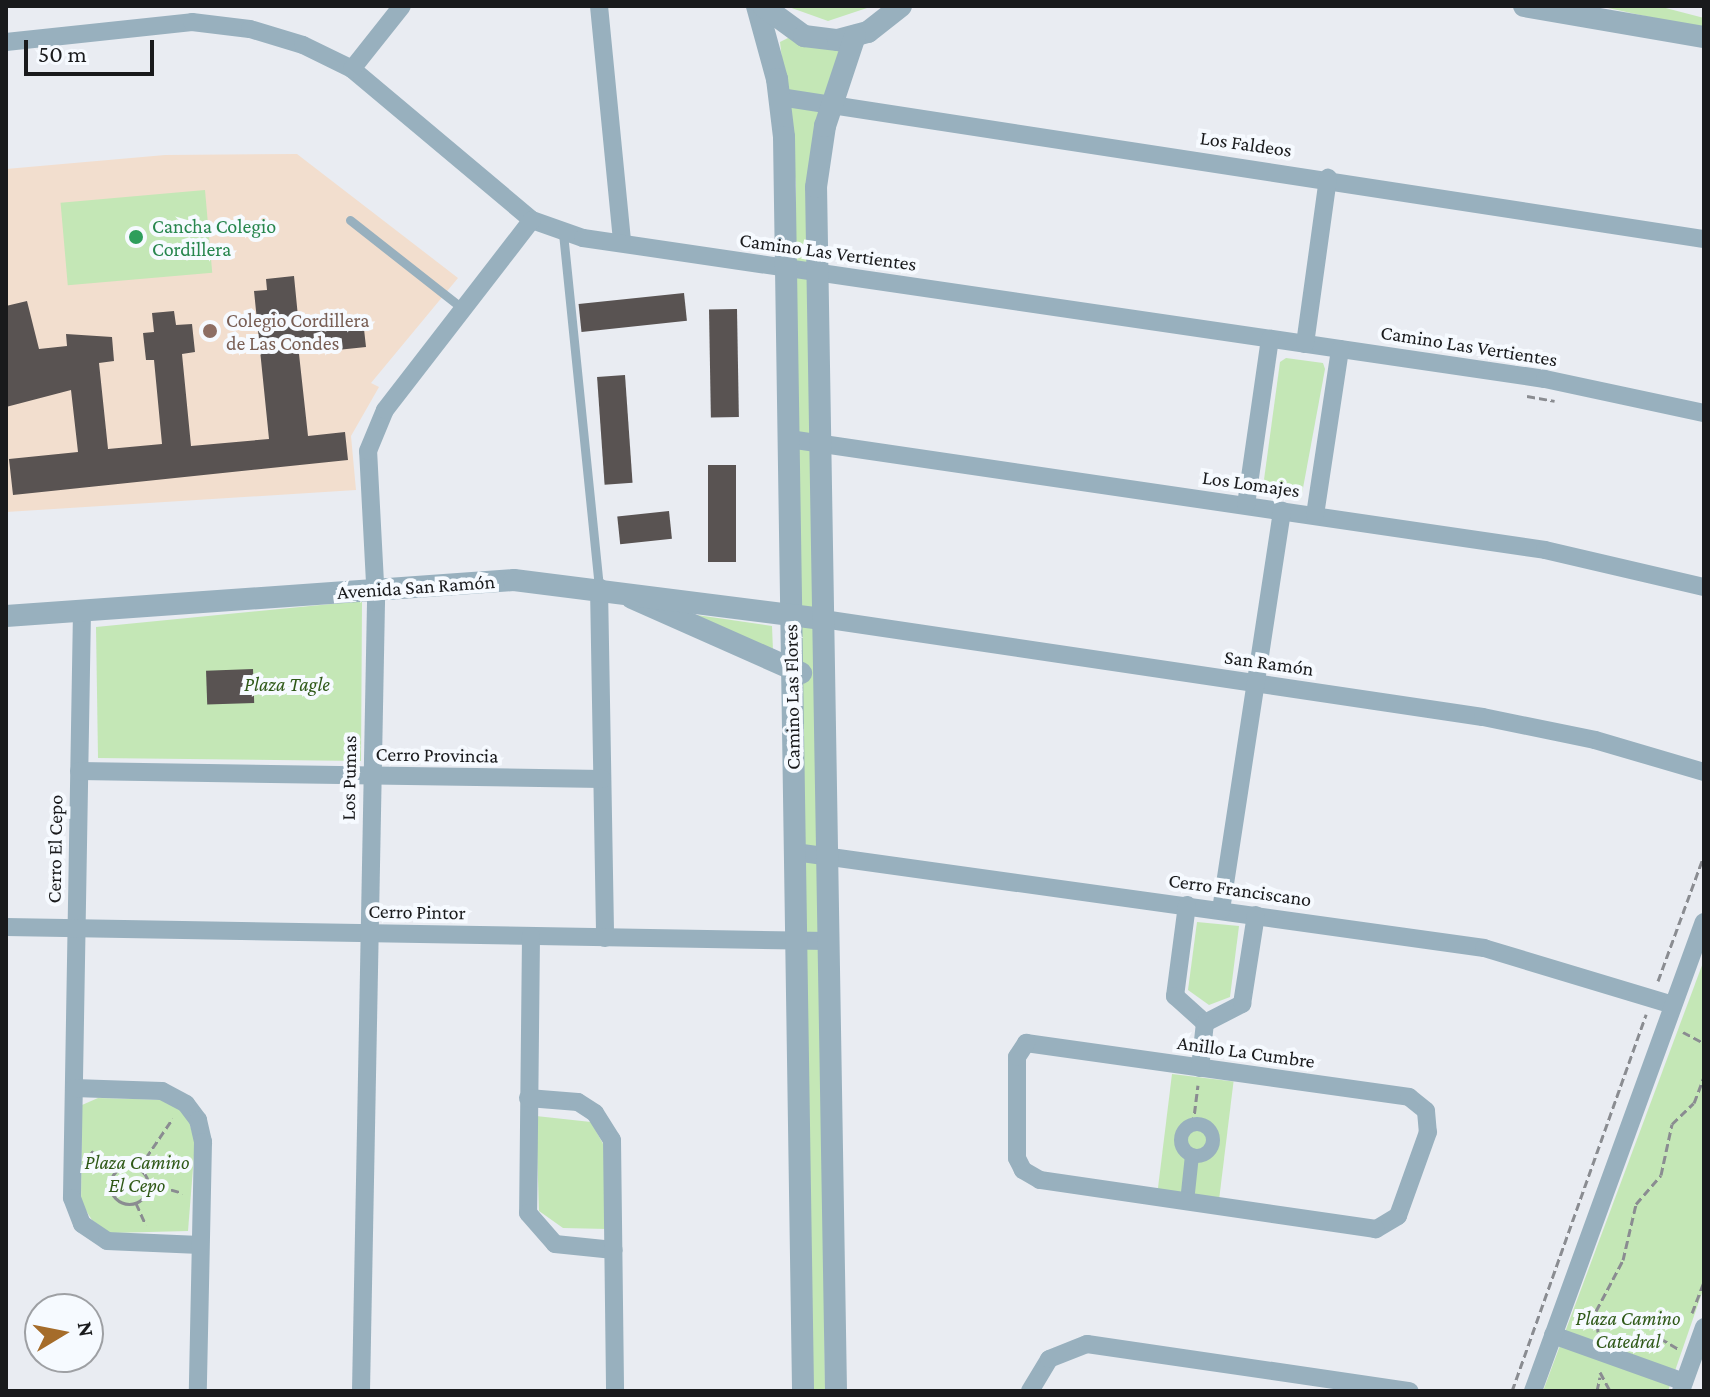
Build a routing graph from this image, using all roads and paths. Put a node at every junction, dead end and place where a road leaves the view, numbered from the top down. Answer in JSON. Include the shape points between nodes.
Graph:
{"nodes":[{"id":1,"x":402,"y":6,"type":"edge"},
{"id":2,"x":599,"y":6,"type":"edge"},
{"id":3,"x":760,"y":6,"type":"edge"},
{"id":4,"x":901,"y":6,"type":"edge"},
{"id":5,"x":1524,"y":6,"type":"edge"},
{"id":6,"x":855,"y":36,"type":"junction"},
{"id":7,"x":1704,"y":37,"type":"edge"},
{"id":8,"x":6,"y":42,"type":"edge"},
{"id":9,"x":352,"y":69,"type":"junction"},
{"id":10,"x":780,"y":97,"type":"junction"},
{"id":11,"x":831,"y":105,"type":"junction"},
{"id":12,"x":1328,"y":178,"type":"junction"},
{"id":13,"x":350,"y":220,"type":"dead end"},
{"id":14,"x":532,"y":220,"type":"junction"},
{"id":15,"x":563,"y":233,"type":"junction"},
{"id":16,"x":1704,"y":239,"type":"edge"},
{"id":17,"x":622,"y":241,"type":"junction"},
{"id":18,"x":786,"y":270,"type":"junction"},
{"id":19,"x":817,"y":273,"type":"junction"},
{"id":20,"x":463,"y":309,"type":"junction"},
{"id":21,"x":1270,"y":339,"type":"junction"},
{"id":22,"x":1305,"y":344,"type":"junction"},
{"id":23,"x":1340,"y":349,"type":"junction"},
{"id":24,"x":1522,"y":395,"type":"dead end"},
{"id":25,"x":1564,"y":402,"type":"dead end"},
{"id":26,"x":1704,"y":413,"type":"edge"},
{"id":27,"x":789,"y":439,"type":"junction"},
{"id":28,"x":819,"y":442,"type":"junction"},
{"id":29,"x":1246,"y":505,"type":"junction"},
{"id":30,"x":1282,"y":511,"type":"junction"},
{"id":31,"x":1315,"y":515,"type":"junction"},
{"id":32,"x":1704,"y":587,"type":"edge"},
{"id":33,"x":606,"y":588,"type":"junction"},
{"id":34,"x":375,"y":590,"type":"junction"},
{"id":35,"x":82,"y":611,"type":"junction"},
{"id":36,"x":791,"y":614,"type":"junction"},
{"id":37,"x":6,"y":616,"type":"edge"},
{"id":38,"x":823,"y":619,"type":"junction"},
{"id":39,"x":792,"y":670,"type":"junction"},
{"id":40,"x":824,"y":681,"type":"junction"},
{"id":41,"x":1255,"y":684,"type":"junction"},
{"id":42,"x":79,"y":771,"type":"junction"},
{"id":43,"x":1704,"y":772,"type":"edge"},
{"id":44,"x":371,"y":776,"type":"junction"},
{"id":45,"x":602,"y":779,"type":"junction"},
{"id":46,"x":795,"y":852,"type":"junction"},
{"id":47,"x":826,"y":852,"type":"junction"},
{"id":48,"x":1704,"y":855,"type":"edge"},
{"id":49,"x":1187,"y":905,"type":"junction"},
{"id":50,"x":1221,"y":910,"type":"junction"},
{"id":51,"x":1256,"y":915,"type":"junction"},
{"id":52,"x":1704,"y":922,"type":"edge"},
{"id":53,"x":6,"y":927,"type":"edge"},
{"id":54,"x":76,"y":928,"type":"junction"},
{"id":55,"x":368,"y":933,"type":"junction"},
{"id":56,"x":531,"y":936,"type":"junction"},
{"id":57,"x":605,"y":938,"type":"junction"},
{"id":58,"x":796,"y":941,"type":"junction"},
{"id":59,"x":828,"y":941,"type":"junction"},
{"id":60,"x":1652,"y":997,"type":"junction"},
{"id":61,"x":1670,"y":1013,"type":"junction"},
{"id":62,"x":1205,"y":1023,"type":"junction"},
{"id":63,"x":1704,"y":1043,"type":"edge"},
{"id":64,"x":1200,"y":1068,"type":"junction"},
{"id":65,"x":1704,"y":1077,"type":"edge"},
{"id":66,"x":74,"y":1088,"type":"junction"},
{"id":67,"x":528,"y":1098,"type":"junction"},
{"id":68,"x":186,"y":1104,"type":"junction"},
{"id":69,"x":1193,"y":1125,"type":"junction"},
{"id":70,"x":73,"y":1141,"type":"junction"},
{"id":71,"x":1192,"y":1155,"type":"junction"},
{"id":72,"x":138,"y":1168,"type":"junction"},
{"id":73,"x":117,"y":1170,"type":"junction"},
{"id":74,"x":148,"y":1183,"type":"junction"},
{"id":75,"x":201,"y":1197,"type":"junction"},
{"id":76,"x":1187,"y":1202,"type":"junction"},
{"id":77,"x":136,"y":1203,"type":"junction"},
{"id":78,"x":155,"y":1244,"type":"junction"},
{"id":79,"x":200,"y":1245,"type":"junction"},
{"id":80,"x":614,"y":1250,"type":"junction"},
{"id":81,"x":1704,"y":1281,"type":"edge"},
{"id":82,"x":1704,"y":1305,"type":"edge"},
{"id":83,"x":1704,"y":1327,"type":"edge"},
{"id":84,"x":1553,"y":1335,"type":"junction"},
{"id":85,"x":1678,"y":1349,"type":"dead end"},
{"id":86,"x":1598,"y":1351,"type":"junction"},
{"id":87,"x":1600,"y":1377,"type":"junction"},
{"id":88,"x":1683,"y":1387,"type":"edge"},
{"id":89,"x":198,"y":1391,"type":"edge"},
{"id":90,"x":361,"y":1391,"type":"edge"},
{"id":91,"x":615,"y":1391,"type":"edge"},
{"id":92,"x":803,"y":1391,"type":"edge"},
{"id":93,"x":836,"y":1391,"type":"edge"},
{"id":94,"x":1030,"y":1391,"type":"edge"},
{"id":95,"x":1410,"y":1391,"type":"edge"},
{"id":96,"x":1512,"y":1391,"type":"edge"},
{"id":97,"x":1533,"y":1391,"type":"edge"},
{"id":98,"x":1597,"y":1391,"type":"edge"},
{"id":99,"x":1610,"y":1391,"type":"edge"}],
"edges":[{"from":1,"to":9,"type":"street"},
{"from":2,"to":17,"type":"street"},
{"from":3,"to":6,"type":"street","via":[[804,36]]},
{"from":3,"to":10,"type":"street","name":"Camino Las Flores"},
{"from":4,"to":6,"type":"street"},
{"from":5,"to":7,"type":"street"},
{"from":6,"to":11,"type":"street","name":"Camino Las Flores"},
{"from":8,"to":9,"type":"street","name":"Camino Las Vertientes","via":[[163,23],[221,24],[277,36]]},
{"from":9,"to":14,"type":"street","name":"Camino Las Vertientes"},
{"from":10,"to":11,"type":"street","name":"Los Faldeos"},
{"from":10,"to":18,"type":"street","name":"Camino Las Flores"},
{"from":11,"to":12,"type":"street","name":"Los Faldeos"},
{"from":11,"to":19,"type":"street","name":"Camino Las Flores","via":[[817,167]]},
{"from":12,"to":16,"type":"street","name":"Los Faldeos"},
{"from":12,"to":22,"type":"street"},
{"from":13,"to":20,"type":"lane"},
{"from":14,"to":15,"type":"street","name":"Camino Las Vertientes"},
{"from":14,"to":20,"type":"street","name":"Los Pumas"},
{"from":15,"to":17,"type":"street","name":"Camino Las Vertientes"},
{"from":15,"to":33,"type":"lane"},
{"from":17,"to":18,"type":"street","name":"Camino Las Vertientes"},
{"from":18,"to":19,"type":"street","name":"Camino Las Vertientes"},
{"from":18,"to":27,"type":"street","name":"Camino Las Flores"},
{"from":19,"to":21,"type":"street","name":"Camino Las Vertientes"},
{"from":19,"to":28,"type":"street","name":"Camino Las Flores"},
{"from":20,"to":34,"type":"street","name":"Los Pumas","via":[[370,437]]},
{"from":21,"to":22,"type":"street","name":"Camino Las Vertientes"},
{"from":21,"to":29,"type":"street"},
{"from":22,"to":23,"type":"street","name":"Camino Las Vertientes"},
{"from":23,"to":26,"type":"street","name":"Camino Las Vertientes","via":[[1545,379]]},
{"from":23,"to":31,"type":"street"},
{"from":24,"to":25,"type":"path"},
{"from":27,"to":28,"type":"street","name":"Los Lomajes"},
{"from":27,"to":36,"type":"street","name":"Camino Las Flores"},
{"from":28,"to":29,"type":"street","name":"Los Lomajes"},
{"from":28,"to":38,"type":"street","name":"Camino Las Flores"},
{"from":29,"to":30,"type":"street","name":"Los Lomajes"},
{"from":30,"to":31,"type":"street","name":"Los Lomajes"},
{"from":30,"to":41,"type":"street"},
{"from":31,"to":32,"type":"street","name":"Los Lomajes","via":[[1545,550]]},
{"from":33,"to":34,"type":"street","name":"Avenida San Ramón","via":[[514,580]]},
{"from":33,"to":36,"type":"street","name":"Avenida San Ramón"},
{"from":33,"to":39,"type":"street"},
{"from":33,"to":45,"type":"street"},
{"from":34,"to":35,"type":"street","name":"Avenida San Ramón"},
{"from":34,"to":44,"type":"street","name":"Los Pumas"},
{"from":35,"to":37,"type":"street","name":"Avenida San Ramón"},
{"from":35,"to":42,"type":"street","name":"Cerro El Cepo"},
{"from":36,"to":38,"type":"street","name":"Avenida San Ramón"},
{"from":36,"to":39,"type":"street","name":"Camino Las Flores"},
{"from":38,"to":40,"type":"street","name":"Camino Las Flores"},
{"from":38,"to":41,"type":"street","name":"San Ramón"},
{"from":39,"to":40,"type":"street"},
{"from":39,"to":46,"type":"street","name":"Camino Las Flores"},
{"from":40,"to":47,"type":"street","name":"Camino Las Flores"},
{"from":41,"to":43,"type":"street","name":"San Ramón","via":[[1545,729]]},
{"from":41,"to":50,"type":"street"},
{"from":42,"to":44,"type":"street","name":"Cerro Provincia"},
{"from":42,"to":54,"type":"street","name":"Cerro El Cepo"},
{"from":44,"to":45,"type":"street","name":"Cerro Provincia"},
{"from":44,"to":55,"type":"street","name":"Los Pumas"},
{"from":45,"to":57,"type":"street"},
{"from":46,"to":47,"type":"street","name":"Cerro Franciscano"},
{"from":46,"to":58,"type":"street","name":"Camino Las Flores"},
{"from":47,"to":49,"type":"street","name":"Cerro Franciscano"},
{"from":47,"to":59,"type":"street","name":"Camino Las Flores"},
{"from":48,"to":60,"type":"path"},
{"from":49,"to":50,"type":"street","name":"Cerro Franciscano"},
{"from":49,"to":62,"type":"street","via":[[1175,996]]},
{"from":50,"to":51,"type":"street","name":"Cerro Franciscano"},
{"from":51,"to":60,"type":"street","name":"Cerro Franciscano","via":[[1484,948]]},
{"from":51,"to":62,"type":"street","via":[[1242,1004]]},
{"from":52,"to":61,"type":"street"},
{"from":53,"to":54,"type":"street","name":"Cerro Pintor"},
{"from":54,"to":55,"type":"street","name":"Cerro Pintor"},
{"from":54,"to":66,"type":"street","name":"Cerro El Cepo"},
{"from":55,"to":56,"type":"street","name":"Cerro Pintor"},
{"from":55,"to":90,"type":"street","name":"Los Pumas"},
{"from":56,"to":57,"type":"street","name":"Cerro Pintor"},
{"from":56,"to":67,"type":"street"},
{"from":57,"to":58,"type":"street","name":"Cerro Pintor"},
{"from":58,"to":59,"type":"street","name":"Cerro Pintor"},
{"from":58,"to":92,"type":"street","name":"Camino Las Flores"},
{"from":59,"to":93,"type":"street","name":"Camino Las Flores"},
{"from":60,"to":61,"type":"street","name":"Cerro Franciscano"},
{"from":60,"to":96,"type":"path"},
{"from":61,"to":63,"type":"path"},
{"from":61,"to":84,"type":"street"},
{"from":62,"to":64,"type":"street"},
{"from":64,"to":69,"type":"path"},
{"from":64,"to":76,"type":"street","name":"Anillo La Cumbre","via":[[1035,1043],[1017,1053],[1017,1158],[1028,1175]]},
{"from":64,"to":76,"type":"street","name":"Anillo La Cumbre","via":[[1409,1097],[1422,1104],[1429,1125],[1398,1216],[1382,1229]]},
{"from":65,"to":85,"type":"path","via":[[1694,1103],[1672,1124],[1667,1161],[1636,1204],[1623,1260],[1596,1311],[1598,1336],[1660,1338]]},
{"from":66,"to":68,"type":"street","via":[[162,1091]]},
{"from":66,"to":70,"type":"street","name":"Cerro El Cepo"},
{"from":67,"to":80,"type":"street","via":[[578,1102],[607,1129],[614,1152]]},
{"from":67,"to":80,"type":"street","via":[[526,1203],[532,1222],[565,1248]]},
{"from":68,"to":72,"type":"path","via":[[150,1143]]},
{"from":68,"to":75,"type":"street","via":[[201,1131]]},
{"from":69,"to":71,"type":"street","via":[[1182,1138]]},
{"from":69,"to":71,"type":"street","via":[[1207,1128],[1213,1140],[1205,1154]]},
{"from":70,"to":73,"type":"path"},
{"from":70,"to":78,"type":"street","name":"Cerro El Cepo","via":[[72,1198],[82,1224],[107,1241]]},
{"from":71,"to":76,"type":"street"},
{"from":72,"to":73,"type":"path"},
{"from":72,"to":74,"type":"path"},
{"from":73,"to":77,"type":"path","via":[[110,1184],[114,1196]]},
{"from":74,"to":75,"type":"path"},
{"from":74,"to":77,"type":"path"},
{"from":75,"to":79,"type":"street"},
{"from":77,"to":78,"type":"path"},
{"from":78,"to":79,"type":"street","name":"Cerro El Cepo"},
{"from":79,"to":89,"type":"street"},
{"from":80,"to":91,"type":"street"},
{"from":81,"to":82,"type":"path","via":[[1697,1301]]},
{"from":83,"to":88,"type":"street"},
{"from":84,"to":86,"type":"street"},
{"from":84,"to":97,"type":"street"},
{"from":86,"to":87,"type":"path"},
{"from":86,"to":88,"type":"street"},
{"from":87,"to":98,"type":"path"},
{"from":87,"to":99,"type":"path"},
{"from":94,"to":95,"type":"street","via":[[1049,1359],[1087,1344]]}]}
